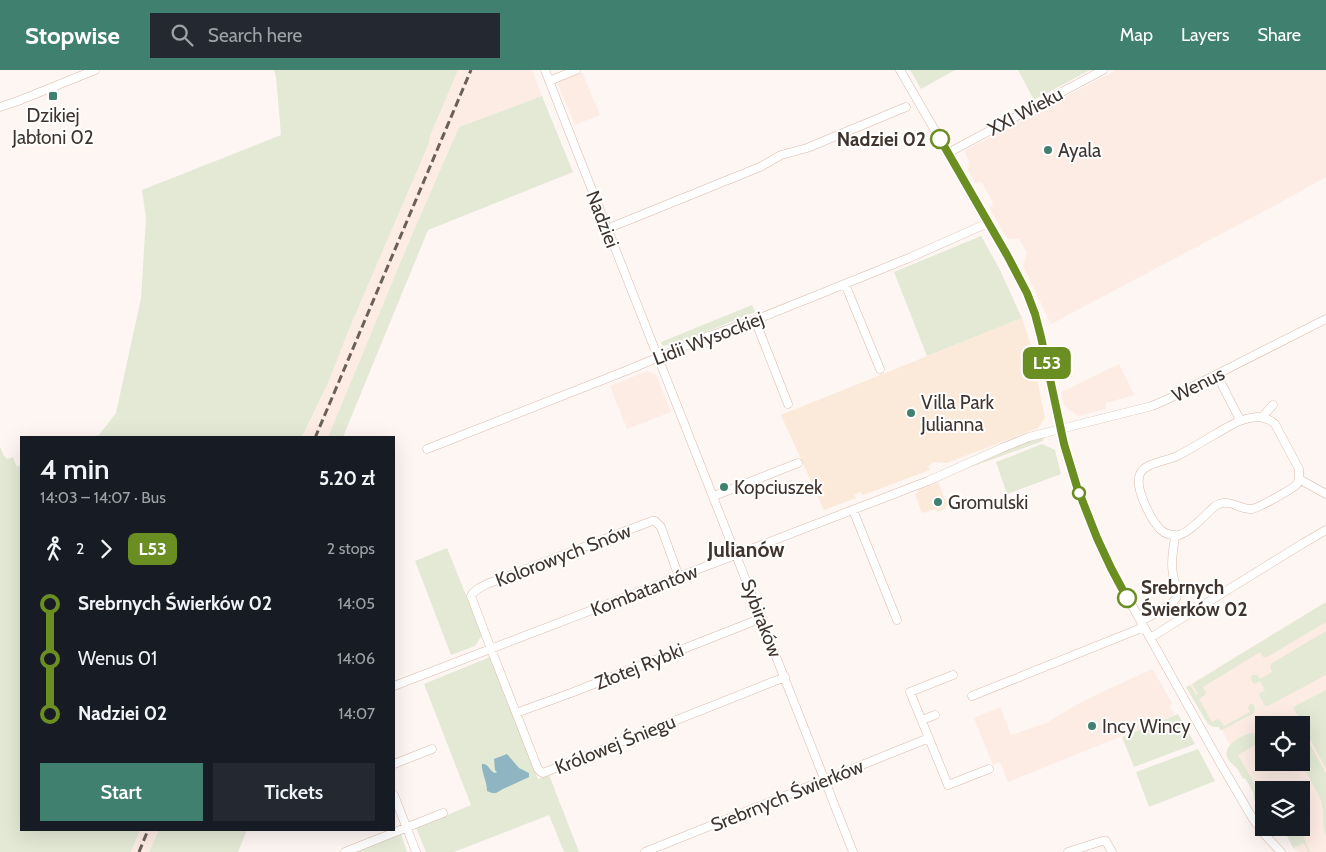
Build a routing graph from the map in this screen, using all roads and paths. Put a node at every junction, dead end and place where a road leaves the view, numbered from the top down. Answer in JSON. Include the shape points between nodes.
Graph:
{"nodes":[{"id":1,"x":93,"y":70,"type":"edge"},
{"id":2,"x":544,"y":70,"type":"edge"},
{"id":3,"x":576,"y":70,"type":"edge"},
{"id":4,"x":900,"y":70,"type":"edge"},
{"id":5,"x":1103,"y":70,"type":"edge"},
{"id":6,"x":549,"y":81,"type":"junction"},
{"id":7,"x":0,"y":107,"type":"edge"},
{"id":8,"x":906,"y":107,"type":"dead end"},
{"id":9,"x":948,"y":153,"type":"junction"},
{"id":10,"x":988,"y":223,"type":"junction"},
{"id":11,"x":614,"y":226,"type":"dead end"},
{"id":12,"x":845,"y":284,"type":"junction"},
{"id":13,"x":1326,"y":319,"type":"edge"},
{"id":14,"x":755,"y":320,"type":"junction"},
{"id":15,"x":657,"y":357,"type":"junction"},
{"id":16,"x":880,"y":369,"type":"dead end"},
{"id":17,"x":1217,"y":375,"type":"junction"},
{"id":18,"x":788,"y":404,"type":"dead end"},
{"id":19,"x":1273,"y":405,"type":"dead end"},
{"id":20,"x":1262,"y":417,"type":"junction"},
{"id":21,"x":1240,"y":420,"type":"junction"},
{"id":22,"x":1061,"y":428,"type":"junction"},
{"id":23,"x":427,"y":450,"type":"dead end"},
{"id":24,"x":798,"y":463,"type":"dead end"},
{"id":25,"x":1298,"y":479,"type":"junction"},
{"id":26,"x":1326,"y":494,"type":"edge"},
{"id":27,"x":714,"y":496,"type":"junction"},
{"id":28,"x":853,"y":510,"type":"junction"},
{"id":29,"x":1326,"y":530,"type":"edge"},
{"id":30,"x":1175,"y":535,"type":"junction"},
{"id":31,"x":737,"y":554,"type":"junction"},
{"id":32,"x":679,"y":576,"type":"junction"},
{"id":33,"x":762,"y":618,"type":"junction"},
{"id":34,"x":1147,"y":618,"type":"dead end"},
{"id":35,"x":897,"y":620,"type":"dead end"},
{"id":36,"x":1144,"y":627,"type":"junction"},
{"id":37,"x":1150,"y":638,"type":"junction"},
{"id":38,"x":491,"y":649,"type":"junction"},
{"id":39,"x":953,"y":675,"type":"dead end"},
{"id":40,"x":785,"y":677,"type":"junction"},
{"id":41,"x":395,"y":686,"type":"edge"},
{"id":42,"x":972,"y":696,"type":"dead end"},
{"id":43,"x":516,"y":713,"type":"junction"},
{"id":44,"x":935,"y":715,"type":"dead end"},
{"id":45,"x":922,"y":720,"type":"junction"},
{"id":46,"x":929,"y":738,"type":"junction"},
{"id":47,"x":432,"y":749,"type":"dead end"},
{"id":48,"x":395,"y":764,"type":"edge"},
{"id":49,"x":989,"y":769,"type":"dead end"},
{"id":50,"x":825,"y":780,"type":"junction"},
{"id":51,"x":395,"y":798,"type":"edge"},
{"id":52,"x":443,"y":813,"type":"dead end"},
{"id":53,"x":407,"y":828,"type":"junction"},
{"id":54,"x":346,"y":852,"type":"edge"},
{"id":55,"x":416,"y":852,"type":"edge"},
{"id":56,"x":645,"y":852,"type":"edge"},
{"id":57,"x":853,"y":852,"type":"edge"},
{"id":58,"x":1068,"y":852,"type":"edge"},
{"id":59,"x":1112,"y":852,"type":"edge"},
{"id":60,"x":1281,"y":852,"type":"edge"}],
"edges":[{"from":1,"to":7,"type":"street"},
{"from":2,"to":6,"type":"street","name":"Nadziei"},
{"from":3,"to":6,"type":"street"},
{"from":4,"to":9,"type":"street"},
{"from":5,"to":9,"type":"street","name":"XXI Wieku"},
{"from":6,"to":15,"type":"street","name":"Nadziei"},
{"from":8,"to":11,"type":"street"},
{"from":9,"to":10,"type":"street"},
{"from":10,"to":12,"type":"street","name":"Lidii Wysockiej"},
{"from":10,"to":22,"type":"street","via":[[1021,281],[1035,314]]},
{"from":12,"to":14,"type":"street","name":"Lidii Wysockiej"},
{"from":12,"to":16,"type":"street"},
{"from":13,"to":17,"type":"street","name":"Wenus"},
{"from":14,"to":15,"type":"street","name":"Lidii Wysockiej"},
{"from":14,"to":18,"type":"street"},
{"from":15,"to":23,"type":"street","name":"Lidii Wysockiej"},
{"from":15,"to":27,"type":"street","name":"Sybiraków"},
{"from":17,"to":21,"type":"street"},
{"from":17,"to":22,"type":"street","name":"Wenus","via":[[1152,406]]},
{"from":19,"to":20,"type":"street"},
{"from":20,"to":21,"type":"street"},
{"from":20,"to":25,"type":"street","via":[[1275,424],[1280,432],[1299,469]]},
{"from":21,"to":30,"type":"street","via":[[1175,457],[1149,466],[1139,475],[1148,510],[1161,530]]},
{"from":22,"to":28,"type":"street","name":"Kombatantów","via":[[1029,437]]},
{"from":22,"to":36,"type":"street","via":[[1068,460],[1089,518],[1111,568]]},
{"from":24,"to":27,"type":"street"},
{"from":25,"to":26,"type":"street"},
{"from":25,"to":30,"type":"street","via":[[1292,489],[1252,509],[1228,502],[1219,503],[1187,530]]},
{"from":27,"to":31,"type":"street","name":"Sybiraków"},
{"from":28,"to":31,"type":"street","name":"Kombatantów"},
{"from":28,"to":35,"type":"street"},
{"from":29,"to":37,"type":"street"},
{"from":30,"to":34,"type":"street","via":[[1171,564],[1177,597]]},
{"from":31,"to":32,"type":"street","name":"Kombatantów"},
{"from":31,"to":33,"type":"street","name":"Sybiraków"},
{"from":32,"to":38,"type":"street","name":"Kombatantów"},
{"from":32,"to":38,"type":"street","name":"Kolorowych Snów","via":[[659,525],[652,521],[636,526],[475,591],[471,596]]},
{"from":33,"to":40,"type":"street","name":"Sybiraków"},
{"from":33,"to":43,"type":"street","name":"Złotej Rybki"},
{"from":36,"to":37,"type":"street"},
{"from":36,"to":42,"type":"street"},
{"from":37,"to":60,"type":"street","via":[[1253,819]]},
{"from":38,"to":41,"type":"street","name":"Kombatantów"},
{"from":38,"to":43,"type":"street","name":"Królowej Śniegu"},
{"from":39,"to":45,"type":"street","via":[[910,692]]},
{"from":40,"to":43,"type":"street","name":"Królowej Śniegu","via":[[543,773],[538,769]]},
{"from":40,"to":50,"type":"street","name":"Sybiraków"},
{"from":44,"to":45,"type":"street"},
{"from":45,"to":46,"type":"street"},
{"from":46,"to":49,"type":"street","via":[[948,785]]},
{"from":46,"to":50,"type":"street","name":"Srebrnych Świerków"},
{"from":47,"to":48,"type":"street"},
{"from":50,"to":56,"type":"street","name":"Srebrnych Świerków"},
{"from":50,"to":57,"type":"street","name":"Sybiraków"},
{"from":51,"to":53,"type":"street"},
{"from":52,"to":53,"type":"street"},
{"from":53,"to":54,"type":"street"},
{"from":53,"to":55,"type":"street"},
{"from":58,"to":59,"type":"street","via":[[1102,841],[1109,844]]}]}
